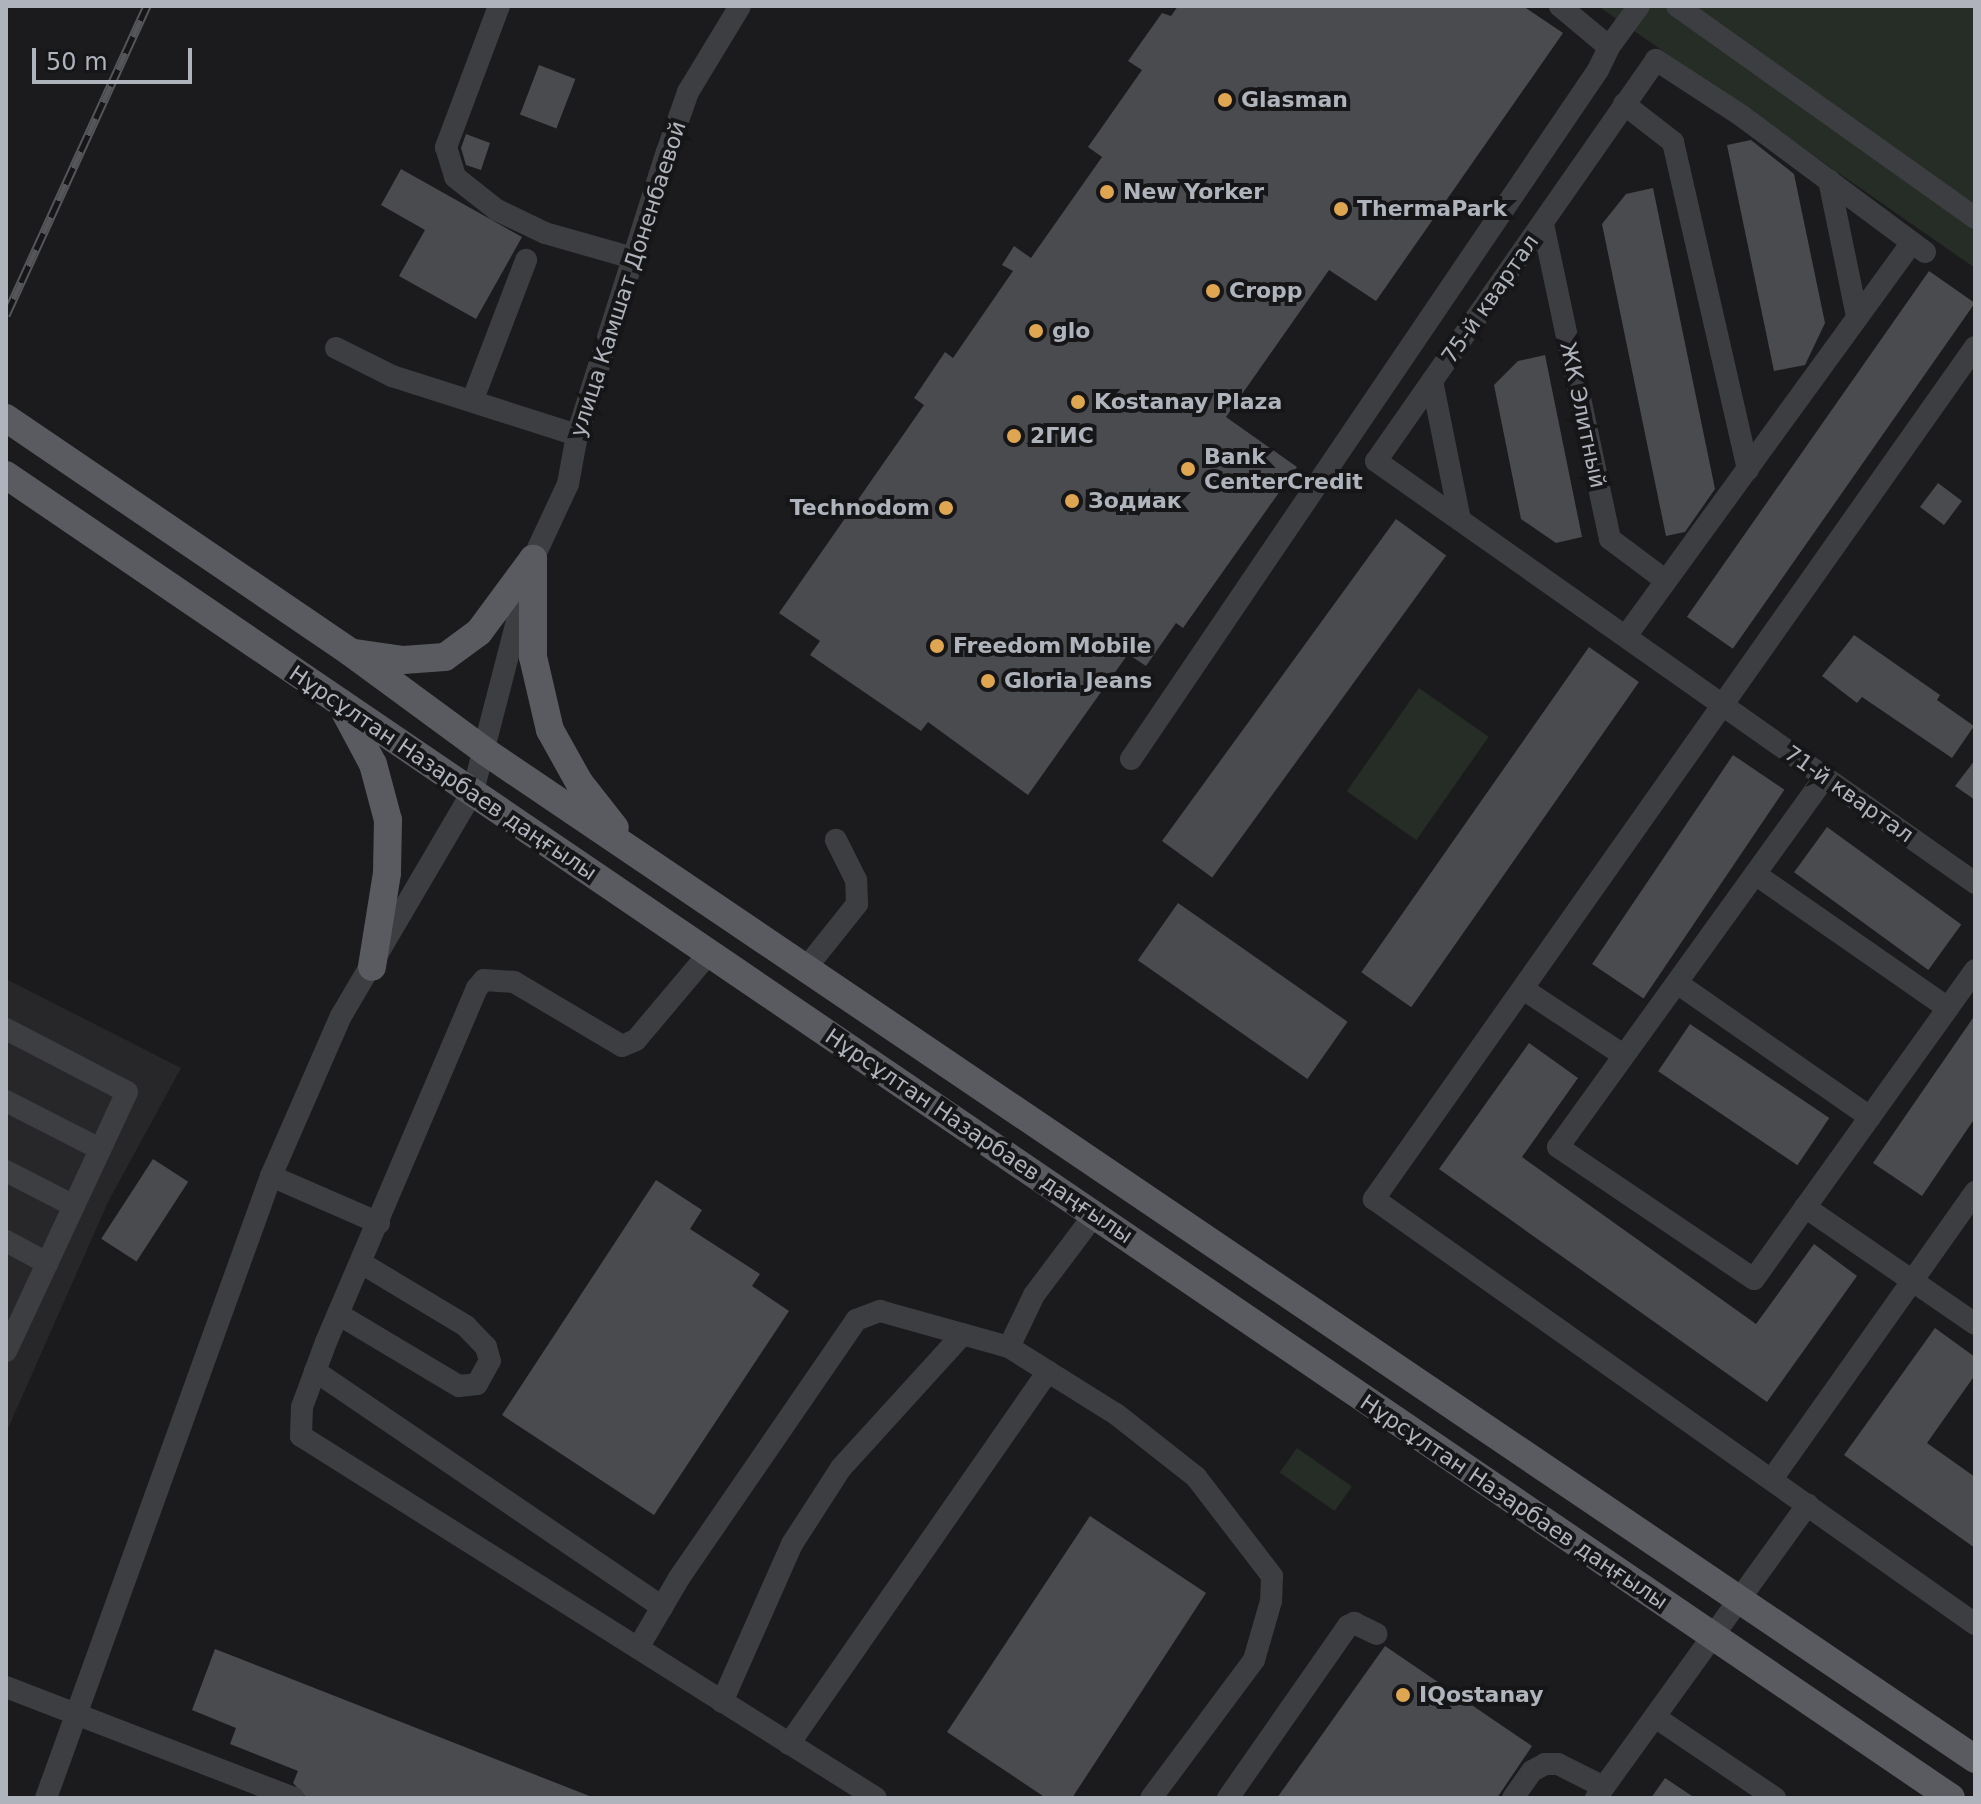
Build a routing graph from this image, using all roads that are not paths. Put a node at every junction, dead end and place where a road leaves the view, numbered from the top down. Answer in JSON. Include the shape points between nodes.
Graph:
{"nodes":[{"id":1,"x":499,"y":6,"type":"edge"},
{"id":2,"x":740,"y":6,"type":"edge"},
{"id":3,"x":1560,"y":6,"type":"edge"},
{"id":4,"x":1639,"y":6,"type":"edge"},
{"id":5,"x":1677,"y":6,"type":"edge"},
{"id":6,"x":1609,"y":47,"type":"junction"},
{"id":7,"x":1624,"y":104,"type":"junction"},
{"id":8,"x":1829,"y":180,"type":"junction"},
{"id":9,"x":1975,"y":218,"type":"edge"},
{"id":10,"x":1543,"y":224,"type":"junction"},
{"id":11,"x":633,"y":258,"type":"junction"},
{"id":12,"x":526,"y":260,"type":"dead end"},
{"id":13,"x":1857,"y":317,"type":"junction"},
{"id":14,"x":1975,"y":347,"type":"edge"},
{"id":15,"x":336,"y":348,"type":"dead end"},
{"id":16,"x":1432,"y":381,"type":"junction"},
{"id":17,"x":473,"y":399,"type":"junction"},
{"id":18,"x":6,"y":418,"type":"edge"},
{"id":19,"x":577,"y":435,"type":"junction"},
{"id":20,"x":1748,"y":470,"type":"junction"},
{"id":21,"x":6,"y":475,"type":"edge"},
{"id":22,"x":1460,"y":520,"type":"junction"},
{"id":23,"x":533,"y":559,"type":"junction"},
{"id":24,"x":1665,"y":580,"type":"junction"},
{"id":25,"x":1626,"y":636,"type":"junction"},
{"id":26,"x":350,"y":652,"type":"junction"},
{"id":27,"x":1723,"y":705,"type":"junction"},
{"id":28,"x":341,"y":706,"type":"junction"},
{"id":29,"x":486,"y":752,"type":"junction"},
{"id":30,"x":1131,"y":759,"type":"dead end"},
{"id":31,"x":1825,"y":777,"type":"junction"},
{"id":32,"x":473,"y":791,"type":"junction"},
{"id":33,"x":836,"y":840,"type":"dead end"},
{"id":34,"x":631,"y":849,"type":"junction"},
{"id":35,"x":1755,"y":874,"type":"junction"},
{"id":36,"x":1975,"y":883,"type":"edge"},
{"id":37,"x":710,"y":952,"type":"junction"},
{"id":38,"x":372,"y":967,"type":"junction"},
{"id":39,"x":806,"y":968,"type":"junction"},
{"id":40,"x":1975,"y":970,"type":"edge"},
{"id":41,"x":1677,"y":983,"type":"junction"},
{"id":42,"x":1523,"y":989,"type":"junction"},
{"id":43,"x":1948,"y":1008,"type":"junction"},
{"id":44,"x":6,"y":1029,"type":"edge"},
{"id":45,"x":1623,"y":1055,"type":"junction"},
{"id":46,"x":6,"y":1101,"type":"edge"},
{"id":47,"x":1870,"y":1117,"type":"junction"},
{"id":48,"x":100,"y":1149,"type":"junction"},
{"id":49,"x":6,"y":1171,"type":"edge"},
{"id":50,"x":271,"y":1176,"type":"junction"},
{"id":51,"x":1975,"y":1192,"type":"edge"},
{"id":52,"x":74,"y":1206,"type":"junction"},
{"id":53,"x":1805,"y":1207,"type":"junction"},
{"id":54,"x":1094,"y":1215,"type":"junction"},
{"id":55,"x":379,"y":1223,"type":"junction"},
{"id":56,"x":6,"y":1241,"type":"edge"},
{"id":57,"x":47,"y":1263,"type":"junction"},
{"id":58,"x":361,"y":1263,"type":"junction"},
{"id":59,"x":1912,"y":1281,"type":"junction"},
{"id":60,"x":338,"y":1314,"type":"junction"},
{"id":61,"x":1975,"y":1324,"type":"edge"},
{"id":62,"x":11,"y":1325,"type":"edge"},
{"id":63,"x":963,"y":1334,"type":"junction"},
{"id":64,"x":1009,"y":1347,"type":"junction"},
{"id":65,"x":6,"y":1351,"type":"edge"},
{"id":66,"x":315,"y":1371,"type":"junction"},
{"id":67,"x":1048,"y":1371,"type":"junction"},
{"id":68,"x":1772,"y":1479,"type":"junction"},
{"id":69,"x":1808,"y":1504,"type":"junction"},
{"id":70,"x":1738,"y":1599,"type":"junction"},
{"id":71,"x":662,"y":1607,"type":"junction"},
{"id":72,"x":1975,"y":1624,"type":"edge"},
{"id":73,"x":1377,"y":1634,"type":"dead end"},
{"id":74,"x":1710,"y":1636,"type":"junction"},
{"id":75,"x":638,"y":1648,"type":"junction"},
{"id":76,"x":8,"y":1695,"type":"edge"},
{"id":77,"x":722,"y":1702,"type":"junction"},
{"id":78,"x":77,"y":1712,"type":"junction"},
{"id":79,"x":1655,"y":1717,"type":"junction"},
{"id":80,"x":789,"y":1744,"type":"junction"},
{"id":81,"x":1975,"y":1759,"type":"edge"},
{"id":82,"x":1600,"y":1792,"type":"edge"},
{"id":83,"x":46,"y":1798,"type":"edge"},
{"id":84,"x":293,"y":1798,"type":"edge"},
{"id":85,"x":876,"y":1798,"type":"edge"},
{"id":86,"x":1151,"y":1798,"type":"edge"},
{"id":87,"x":1228,"y":1798,"type":"edge"},
{"id":88,"x":1513,"y":1798,"type":"edge"},
{"id":89,"x":1775,"y":1798,"type":"edge"},
{"id":90,"x":1951,"y":1798,"type":"edge"}],
"edges":[{"from":1,"to":11,"type":"street","via":[[446,147],[455,177],[497,210],[545,233]]},
{"from":2,"to":11,"type":"street","name":"улица Камшат Доненбаевой","via":[[688,92]]},
{"from":3,"to":6,"type":"street"},
{"from":4,"to":6,"type":"street"},
{"from":5,"to":9,"type":"street"},
{"from":6,"to":30,"type":"street"},
{"from":7,"to":8,"type":"street","name":"75-й квартал","via":[[1656,60]]},
{"from":7,"to":10,"type":"street","name":"75-й квартал"},
{"from":7,"to":20,"type":"street","via":[[1673,142]]},
{"from":8,"to":13,"type":"street"},
{"from":8,"to":13,"type":"street","name":"75-й квартал","via":[[1919,248]]},
{"from":10,"to":16,"type":"street","name":"75-й квартал"},
{"from":10,"to":24,"type":"street","name":"ЖК Элитный","via":[[1610,539]]},
{"from":11,"to":19,"type":"street","name":"улица Камшат Доненбаевой"},
{"from":12,"to":17,"type":"street"},
{"from":13,"to":20,"type":"street"},
{"from":14,"to":27,"type":"street"},
{"from":15,"to":17,"type":"street","via":[[392,376]]},
{"from":16,"to":22,"type":"street"},
{"from":16,"to":22,"type":"street","name":"75-й квартал","via":[[1376,461]]},
{"from":17,"to":19,"type":"street"},
{"from":18,"to":26,"type":"main road","name":"Нұрсұлтан Назарбаев даңғылы"},
{"from":19,"to":23,"type":"street","name":"улица Камшат Доненбаевой","via":[[568,484]]},
{"from":20,"to":24,"type":"street"},
{"from":21,"to":28,"type":"main road","name":"Нұрсұлтан Назарбаев даңғылы"},
{"from":22,"to":25,"type":"street","name":"75-й квартал"},
{"from":23,"to":26,"type":"main road","via":[[479,632],[445,657],[403,660]]},
{"from":23,"to":29,"type":"street","name":"улица Камшат Доненбаевой"},
{"from":23,"to":34,"type":"main road","via":[[533,657],[550,730],[579,782]]},
{"from":24,"to":25,"type":"street"},
{"from":25,"to":27,"type":"street","name":"75-й квартал"},
{"from":26,"to":29,"type":"main road","name":"Нұрсұлтан Назарбаев даңғылы"},
{"from":27,"to":31,"type":"street","name":"71-й квартал"},
{"from":27,"to":42,"type":"street"},
{"from":28,"to":32,"type":"main road","name":"Нұрсұлтан Назарбаев даңғылы"},
{"from":28,"to":38,"type":"main road","via":[[373,764],[388,820],[387,873]]},
{"from":29,"to":32,"type":"street","name":"улица Камшат Доненбаевой"},
{"from":29,"to":34,"type":"main road","name":"Нұрсұлтан Назарбаев даңғылы"},
{"from":31,"to":35,"type":"street"},
{"from":31,"to":36,"type":"street","name":"71-й квартал"},
{"from":32,"to":37,"type":"main road","name":"Нұрсұлтан Назарбаев даңғылы"},
{"from":32,"to":38,"type":"street","name":"улица Камшат Доненбаевой"},
{"from":33,"to":39,"type":"street","via":[[856,880],[857,904]]},
{"from":34,"to":39,"type":"main road","name":"Нұрсұлтан Назарбаев даңғылы"},
{"from":35,"to":41,"type":"street"},
{"from":35,"to":43,"type":"street"},
{"from":37,"to":54,"type":"main road","name":"Нұрсұлтан Назарбаев даңғылы"},
{"from":37,"to":55,"type":"street","via":[[636,1040],[622,1046],[514,982],[484,980],[449,1050]]},
{"from":38,"to":50,"type":"street","name":"улица Камшат Доненбаевой","via":[[341,1016]]},
{"from":39,"to":70,"type":"main road","name":"Нұрсұлтан Назарбаев даңғылы"},
{"from":40,"to":43,"type":"street"},
{"from":41,"to":45,"type":"street"},
{"from":41,"to":47,"type":"street"},
{"from":42,"to":45,"type":"street"},
{"from":42,"to":68,"type":"street","via":[[1374,1199]]},
{"from":43,"to":47,"type":"street"},
{"from":44,"to":48,"type":"street","via":[[127,1092]]},
{"from":45,"to":53,"type":"street","via":[[1558,1147],[1754,1279]]},
{"from":46,"to":48,"type":"street"},
{"from":47,"to":53,"type":"street"},
{"from":48,"to":52,"type":"street"},
{"from":49,"to":52,"type":"street"},
{"from":50,"to":55,"type":"street"},
{"from":50,"to":78,"type":"street","name":"улица Камшат Доненбаевой"},
{"from":51,"to":59,"type":"street"},
{"from":52,"to":57,"type":"street"},
{"from":53,"to":59,"type":"street"},
{"from":54,"to":64,"type":"street","via":[[1034,1295]]},
{"from":54,"to":74,"type":"main road","name":"Нұрсұлтан Назарбаев даңғылы"},
{"from":55,"to":58,"type":"street"},
{"from":56,"to":57,"type":"street"},
{"from":57,"to":62,"type":"street"},
{"from":58,"to":60,"type":"street"},
{"from":58,"to":60,"type":"street","via":[[466,1326],[486,1347],[490,1361],[477,1384],[459,1386]]},
{"from":59,"to":61,"type":"street"},
{"from":59,"to":68,"type":"street"},
{"from":60,"to":66,"type":"street"},
{"from":62,"to":65,"type":"street"},
{"from":63,"to":64,"type":"street"},
{"from":63,"to":71,"type":"street","via":[[880,1311],[856,1320]]},
{"from":63,"to":77,"type":"street","via":[[841,1468],[792,1544]]},
{"from":64,"to":67,"type":"street"},
{"from":66,"to":71,"type":"street"},
{"from":66,"to":75,"type":"street","via":[[302,1407],[301,1436]]},
{"from":67,"to":80,"type":"street"},
{"from":67,"to":86,"type":"street","via":[[1116,1414],[1196,1477],[1272,1576],[1271,1601],[1254,1660]]},
{"from":68,"to":69,"type":"street"},
{"from":69,"to":70,"type":"street"},
{"from":69,"to":72,"type":"street"},
{"from":70,"to":74,"type":"street"},
{"from":70,"to":81,"type":"main road","name":"Нұрсұлтан Назарбаев даңғылы"},
{"from":71,"to":75,"type":"street"},
{"from":73,"to":87,"type":"street","via":[[1354,1623],[1348,1626]]},
{"from":74,"to":79,"type":"street"},
{"from":74,"to":90,"type":"main road","name":"Нұрсұлтан Назарбаев даңғылы"},
{"from":75,"to":77,"type":"street"},
{"from":76,"to":78,"type":"street"},
{"from":77,"to":80,"type":"street"},
{"from":78,"to":83,"type":"street","name":"улица Камшат Доненбаевой"},
{"from":78,"to":84,"type":"street"},
{"from":79,"to":82,"type":"street"},
{"from":79,"to":89,"type":"street"},
{"from":80,"to":85,"type":"street"},
{"from":82,"to":88,"type":"street","via":[[1558,1764],[1545,1764],[1532,1771]]}]}
